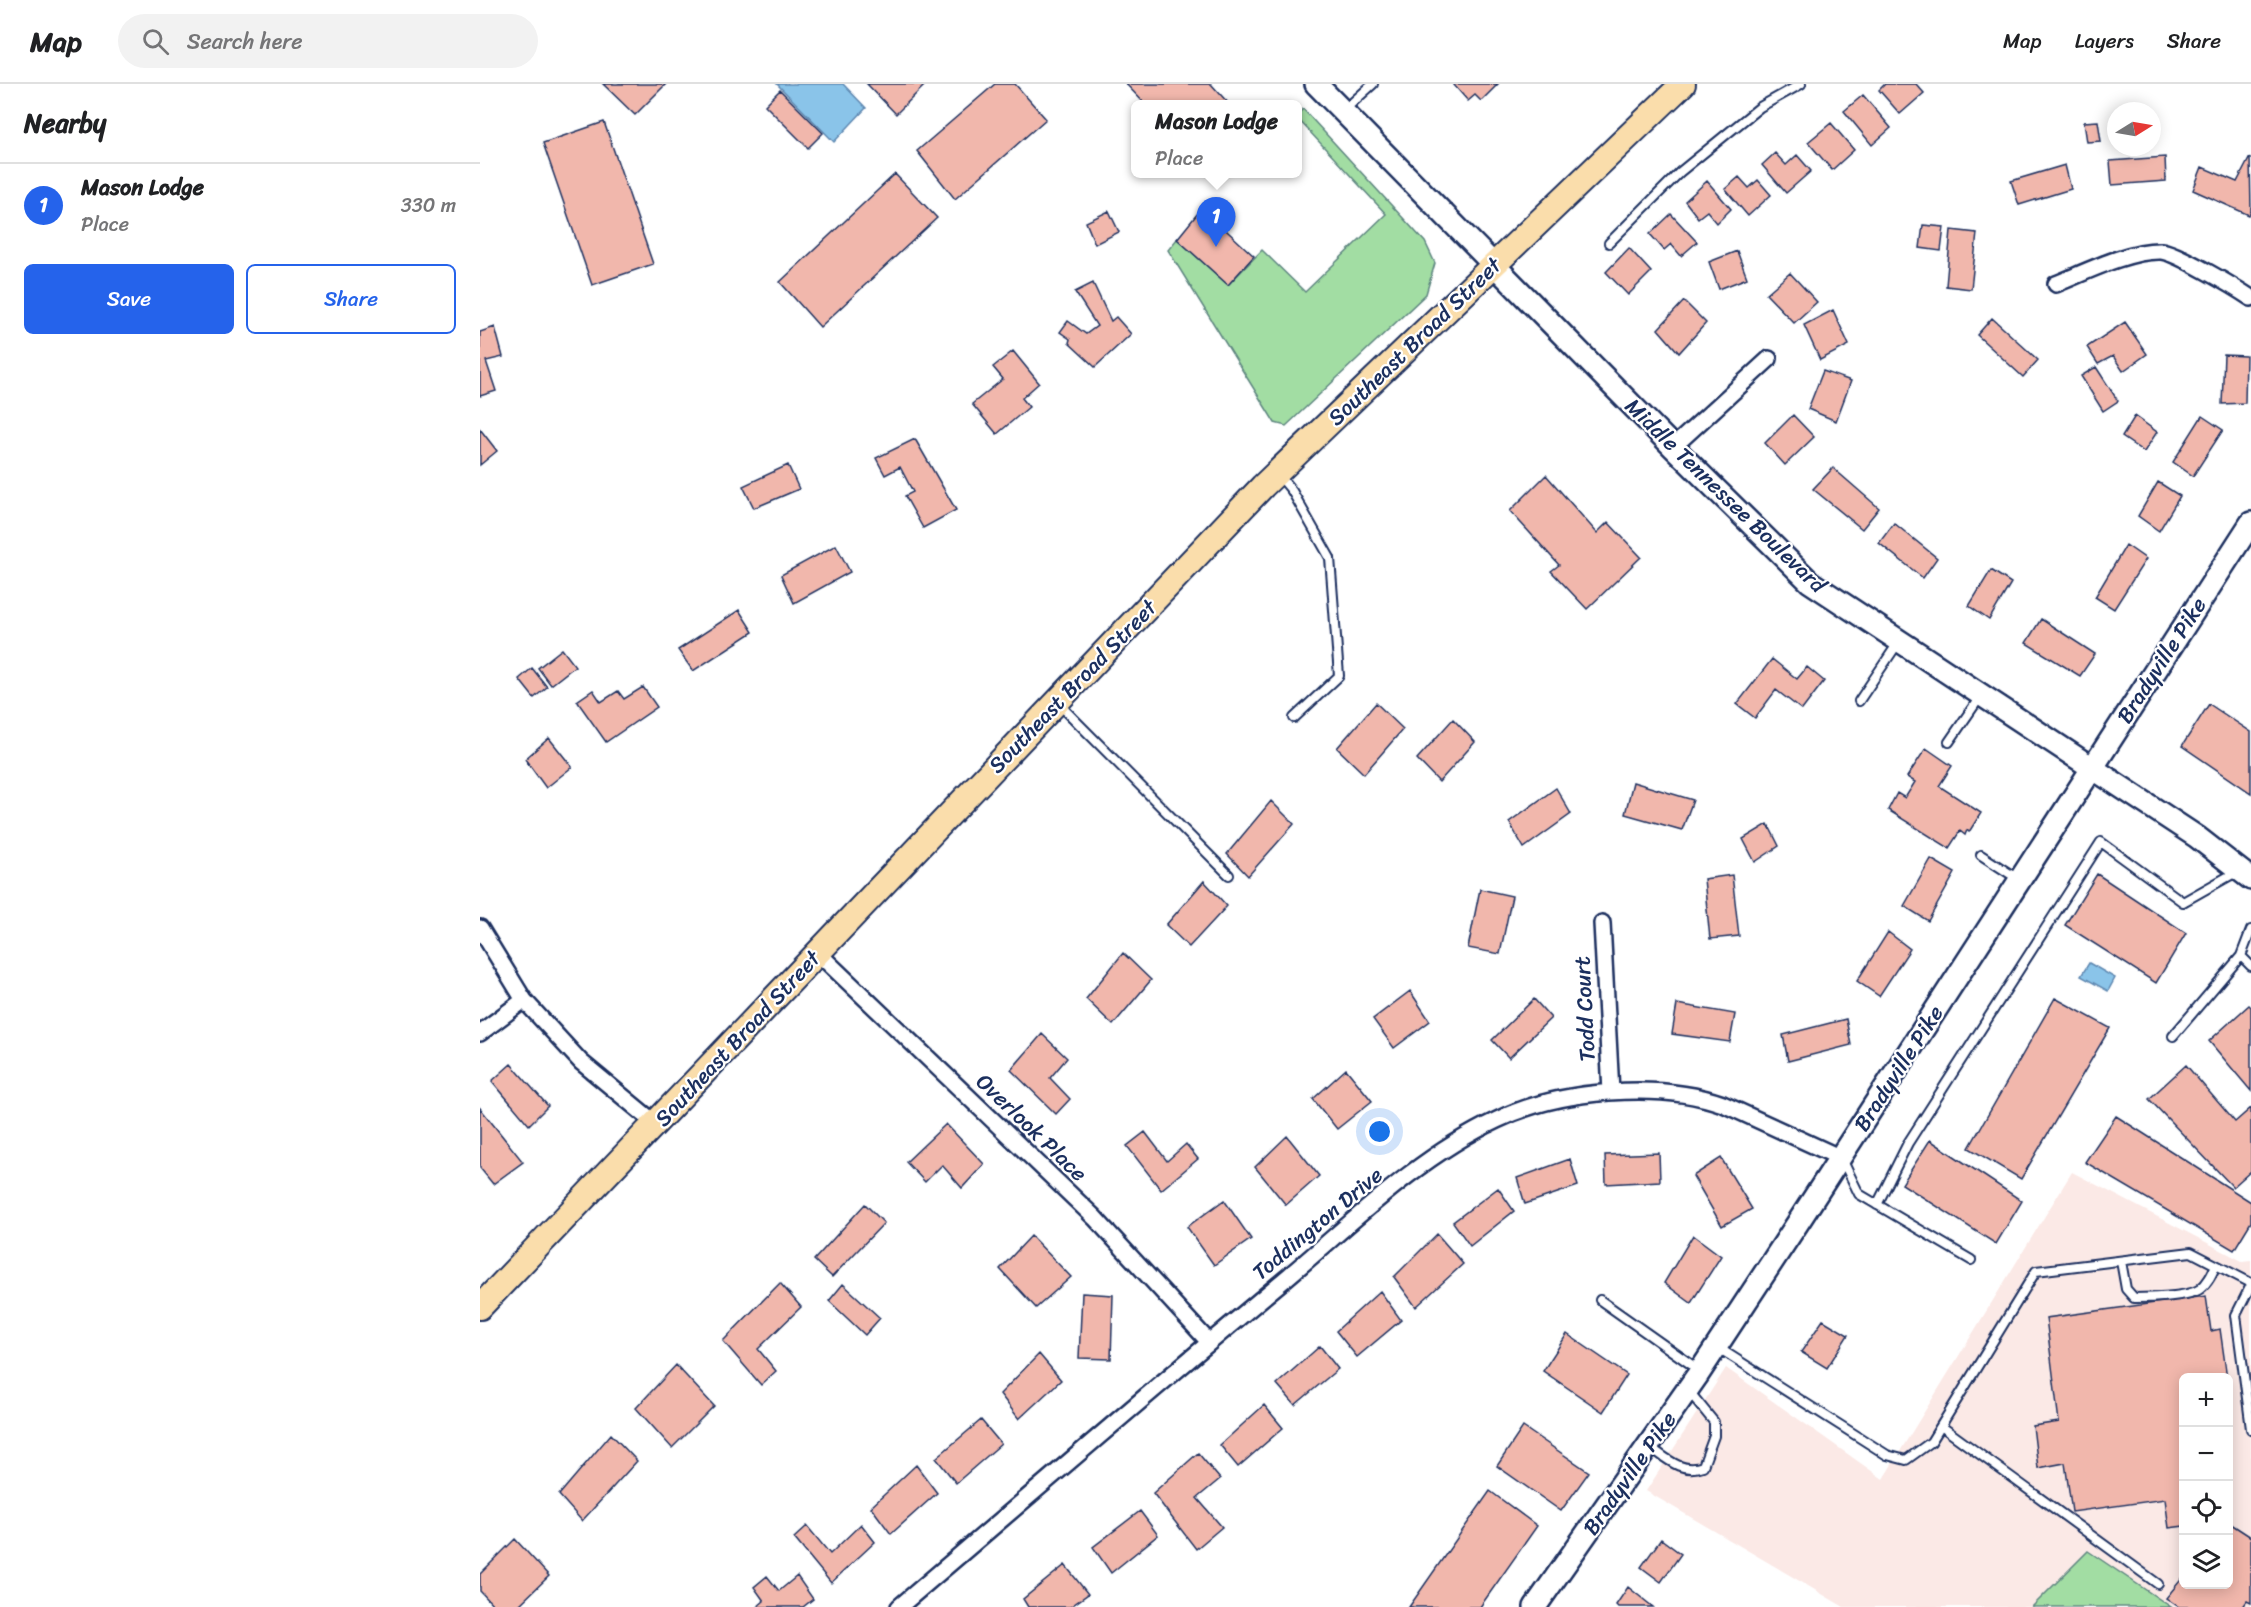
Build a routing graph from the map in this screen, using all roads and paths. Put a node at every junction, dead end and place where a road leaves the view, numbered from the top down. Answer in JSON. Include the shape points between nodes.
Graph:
{"nodes":[{"id":1,"x":1316,"y":84,"type":"edge"},
{"id":2,"x":1373,"y":84,"type":"edge"},
{"id":3,"x":1683,"y":84,"type":"edge"},
{"id":4,"x":1801,"y":84,"type":"edge"},
{"id":5,"x":1343,"y":111,"type":"junction"},
{"id":6,"x":1609,"y":243,"type":"dead end"},
{"id":7,"x":1492,"y":265,"type":"junction"},
{"id":8,"x":2056,"y":284,"type":"dead end"},
{"id":9,"x":2251,"y":298,"type":"edge"},
{"id":10,"x":1769,"y":359,"type":"dead end"},
{"id":11,"x":1673,"y":447,"type":"junction"},
{"id":12,"x":1277,"y":472,"type":"junction"},
{"id":13,"x":2251,"y":523,"type":"edge"},
{"id":14,"x":1899,"y":641,"type":"junction"},
{"id":15,"x":1981,"y":696,"type":"junction"},
{"id":16,"x":1057,"y":702,"type":"junction"},
{"id":17,"x":1859,"y":702,"type":"dead end"},
{"id":18,"x":1294,"y":718,"type":"dead end"},
{"id":19,"x":1949,"y":742,"type":"dead end"},
{"id":20,"x":2090,"y":768,"type":"junction"},
{"id":21,"x":1982,"y":855,"type":"dead end"},
{"id":22,"x":1229,"y":875,"type":"dead end"},
{"id":23,"x":2245,"y":875,"type":"edge"},
{"id":24,"x":2019,"y":880,"type":"junction"},
{"id":25,"x":1602,"y":923,"type":"dead end"},
{"id":26,"x":480,"y":928,"type":"edge"},
{"id":27,"x":2251,"y":930,"type":"edge"},
{"id":28,"x":817,"y":952,"type":"junction"},
{"id":29,"x":2241,"y":956,"type":"junction"},
{"id":30,"x":2251,"y":966,"type":"edge"},
{"id":31,"x":524,"y":1000,"type":"junction"},
{"id":32,"x":480,"y":1033,"type":"edge"},
{"id":33,"x":2173,"y":1036,"type":"dead end"},
{"id":34,"x":1611,"y":1092,"type":"junction"},
{"id":35,"x":656,"y":1124,"type":"junction"},
{"id":36,"x":1841,"y":1158,"type":"junction"},
{"id":37,"x":1878,"y":1205,"type":"junction"},
{"id":38,"x":1971,"y":1260,"type":"dead end"},
{"id":39,"x":2121,"y":1261,"type":"junction"},
{"id":40,"x":2216,"y":1265,"type":"junction"},
{"id":41,"x":2251,"y":1284,"type":"edge"},
{"id":42,"x":1600,"y":1300,"type":"dead end"},
{"id":43,"x":480,"y":1307,"type":"edge"},
{"id":44,"x":1209,"y":1342,"type":"junction"},
{"id":45,"x":1716,"y":1346,"type":"junction"},
{"id":46,"x":1700,"y":1370,"type":"junction"},
{"id":47,"x":1687,"y":1389,"type":"junction"},
{"id":48,"x":1941,"y":1426,"type":"junction"},
{"id":49,"x":2251,"y":1429,"type":"edge"},
{"id":50,"x":1648,"y":1445,"type":"junction"},
{"id":51,"x":2158,"y":1584,"type":"dead end"},
{"id":52,"x":899,"y":1607,"type":"edge"},
{"id":53,"x":1536,"y":1607,"type":"edge"}],
"edges":[{"from":1,"to":5,"type":"main road","name":"Middle Tennessee Boulevard"},
{"from":2,"to":5,"type":"lane"},
{"from":3,"to":7,"type":"main road","name":"Southeast Broad Street"},
{"from":4,"to":6,"type":"lane","via":[[1760,107],[1680,172]]},
{"from":5,"to":7,"type":"main road","name":"Middle Tennessee Boulevard"},
{"from":7,"to":11,"type":"main road","name":"Middle Tennessee Boulevard"},
{"from":7,"to":12,"type":"main road","name":"Southeast Broad Street"},
{"from":8,"to":9,"type":"street","via":[[2131,256],[2163,251]]},
{"from":10,"to":11,"type":"street"},
{"from":11,"to":14,"type":"main road","name":"Middle Tennessee Boulevard","via":[[1810,582]]},
{"from":12,"to":16,"type":"main road","name":"Southeast Broad Street"},
{"from":12,"to":18,"type":"lane","via":[[1330,558],[1339,676]]},
{"from":13,"to":20,"type":"main road","name":"Bradyville Pike"},
{"from":14,"to":15,"type":"main road","name":"Middle Tennessee Boulevard"},
{"from":14,"to":17,"type":"lane"},
{"from":15,"to":19,"type":"lane"},
{"from":15,"to":20,"type":"main road","name":"Middle Tennessee Boulevard"},
{"from":16,"to":22,"type":"lane"},
{"from":16,"to":28,"type":"main road","name":"Southeast Broad Street"},
{"from":20,"to":23,"type":"main road","name":"Middle Tennessee Boulevard","via":[[2198,837]]},
{"from":20,"to":24,"type":"main road","name":"Bradyville Pike"},
{"from":21,"to":24,"type":"lane"},
{"from":23,"to":37,"type":"lane","via":[[2183,902],[2101,842],[1908,1143]]},
{"from":24,"to":36,"type":"main road","name":"Bradyville Pike"},
{"from":25,"to":34,"type":"street","name":"Todd Court"},
{"from":26,"to":31,"type":"street"},
{"from":27,"to":29,"type":"lane"},
{"from":28,"to":35,"type":"main road","name":"Southeast Broad Street"},
{"from":28,"to":44,"type":"street","name":"Overlook Place","via":[[1095,1218]]},
{"from":29,"to":30,"type":"lane"},
{"from":29,"to":33,"type":"lane"},
{"from":31,"to":32,"type":"street"},
{"from":31,"to":35,"type":"street","via":[[581,1062]]},
{"from":34,"to":36,"type":"street","name":"Toddington Drive","via":[[1707,1098]]},
{"from":34,"to":44,"type":"street","name":"Toddington Drive","via":[[1541,1103],[1498,1119],[1433,1155]]},
{"from":35,"to":43,"type":"main road","name":"Southeast Broad Street"},
{"from":36,"to":37,"type":"lane","via":[[1859,1194]]},
{"from":36,"to":45,"type":"main road","name":"Bradyville Pike"},
{"from":37,"to":38,"type":"lane"},
{"from":39,"to":40,"type":"lane","via":[[2192,1252]]},
{"from":39,"to":40,"type":"lane","via":[[2126,1289],[2134,1298],[2199,1290]]},
{"from":39,"to":48,"type":"lane","via":[[2036,1271]]},
{"from":40,"to":41,"type":"lane"},
{"from":41,"to":49,"type":"lane","via":[[2236,1315]]},
{"from":42,"to":46,"type":"lane"},
{"from":44,"to":52,"type":"street","name":"Toddington Drive"},
{"from":45,"to":46,"type":"main road","name":"Bradyville Pike"},
{"from":45,"to":48,"type":"lane","via":[[1887,1455],[1906,1460],[1931,1442]]},
{"from":46,"to":47,"type":"main road","name":"Bradyville Pike"},
{"from":47,"to":50,"type":"main road","name":"Bradyville Pike"},
{"from":47,"to":50,"type":"lane","via":[[1714,1422],[1714,1436],[1703,1466],[1692,1470],[1676,1466]]},
{"from":48,"to":51,"type":"lane"},
{"from":50,"to":53,"type":"main road","name":"Bradyville Pike"}]}
